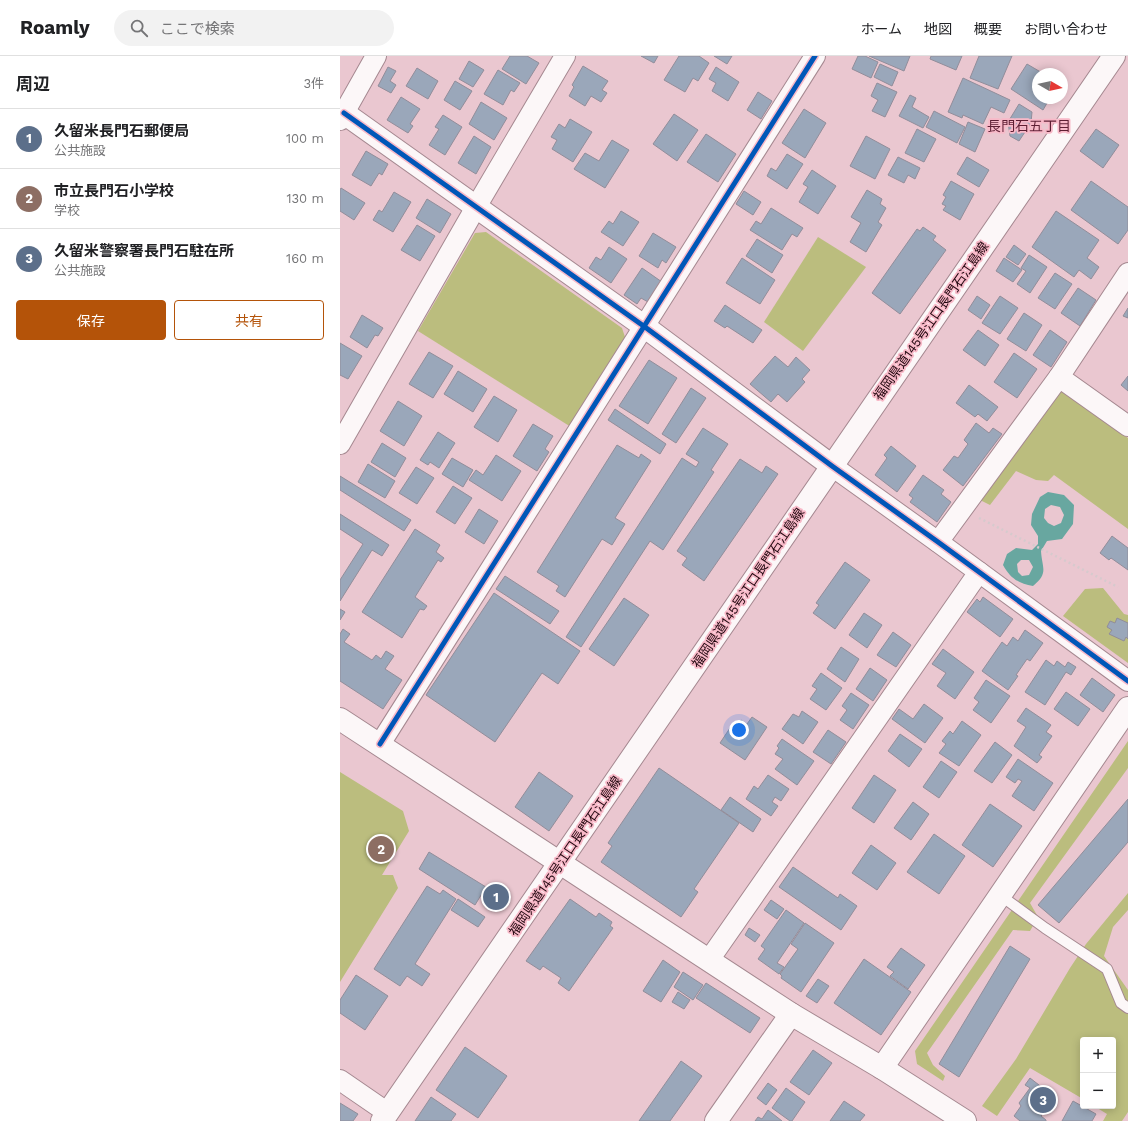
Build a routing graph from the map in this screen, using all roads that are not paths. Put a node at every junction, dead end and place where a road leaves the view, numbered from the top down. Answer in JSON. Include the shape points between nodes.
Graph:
{"nodes":[{"id":1,"x":376,"y":56,"type":"edge"},
{"id":2,"x":565,"y":56,"type":"edge"},
{"id":3,"x":815,"y":56,"type":"edge"},
{"id":4,"x":1114,"y":56,"type":"edge"},
{"id":5,"x":342,"y":116,"type":"edge"},
{"id":6,"x":476,"y":207,"type":"junction"},
{"id":7,"x":1128,"y":274,"type":"edge"},
{"id":8,"x":645,"y":327,"type":"junction"},
{"id":9,"x":1059,"y":377,"type":"junction"},
{"id":10,"x":1128,"y":426,"type":"edge"},
{"id":11,"x":340,"y":444,"type":"edge"},
{"id":12,"x":832,"y":466,"type":"junction"},
{"id":13,"x":938,"y":542,"type":"junction"},
{"id":14,"x":979,"y":572,"type":"junction"},
{"id":15,"x":1128,"y":681,"type":"edge"},
{"id":16,"x":1128,"y":708,"type":"edge"},
{"id":17,"x":340,"y":718,"type":"edge"},
{"id":18,"x":380,"y":744,"type":"junction"},
{"id":19,"x":560,"y":863,"type":"junction"},
{"id":20,"x":1000,"y":895,"type":"junction"},
{"id":21,"x":709,"y":960,"type":"junction"},
{"id":22,"x":1128,"y":1008,"type":"edge"},
{"id":23,"x":791,"y":1014,"type":"junction"},
{"id":24,"x":882,"y":1068,"type":"junction"},
{"id":25,"x":340,"y":1080,"type":"edge"},
{"id":26,"x":385,"y":1117,"type":"edge"},
{"id":27,"x":716,"y":1121,"type":"edge"},
{"id":28,"x":965,"y":1121,"type":"edge"}],
"edges":[{"from":1,"to":5,"type":"street"},
{"from":2,"to":6,"type":"street"},
{"from":3,"to":8,"type":"street"},
{"from":4,"to":12,"type":"street","name":"福岡県道145号江口長門石江島線"},
{"from":5,"to":6,"type":"street"},
{"from":6,"to":8,"type":"street"},
{"from":6,"to":11,"type":"street"},
{"from":7,"to":9,"type":"street"},
{"from":8,"to":12,"type":"street"},
{"from":8,"to":18,"type":"street"},
{"from":9,"to":10,"type":"street"},
{"from":9,"to":13,"type":"street"},
{"from":12,"to":13,"type":"street"},
{"from":12,"to":19,"type":"street","name":"福岡県道145号江口長門石江島線"},
{"from":13,"to":14,"type":"street"},
{"from":14,"to":15,"type":"street"},
{"from":14,"to":21,"type":"street"},
{"from":16,"to":20,"type":"street"},
{"from":17,"to":18,"type":"street"},
{"from":18,"to":19,"type":"street"},
{"from":19,"to":21,"type":"street"},
{"from":19,"to":26,"type":"street","name":"福岡県道145号江口長門石江島線"},
{"from":20,"to":22,"type":"lane","via":[[1107,969],[1121,1003]]},
{"from":20,"to":24,"type":"street"},
{"from":21,"to":23,"type":"street"},
{"from":23,"to":24,"type":"street"},
{"from":23,"to":27,"type":"street"},
{"from":24,"to":28,"type":"street"},
{"from":25,"to":26,"type":"street"}]}
